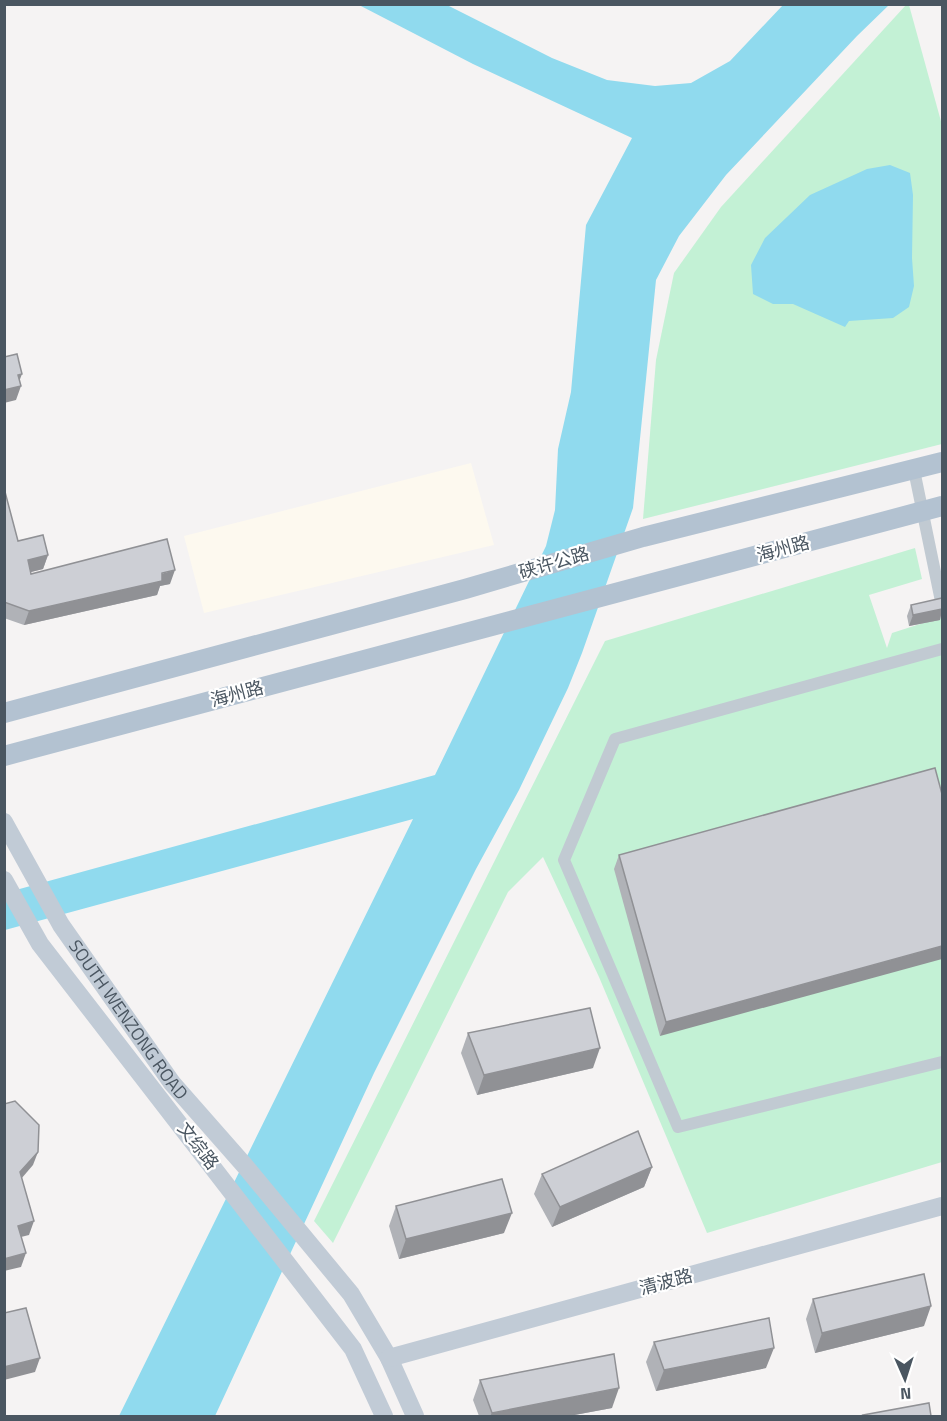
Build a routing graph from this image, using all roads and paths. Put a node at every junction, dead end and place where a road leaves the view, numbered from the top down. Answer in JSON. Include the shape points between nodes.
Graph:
{"nodes":[{"id":1,"x":942,"y":462,"type":"edge"},
{"id":2,"x":914,"y":470,"type":"junction"},
{"id":3,"x":942,"y":506,"type":"edge"},
{"id":4,"x":923,"y":512,"type":"junction"},
{"id":5,"x":942,"y":606,"type":"edge"},
{"id":6,"x":942,"y":649,"type":"edge"},
{"id":7,"x":4,"y":713,"type":"edge"},
{"id":8,"x":4,"y":756,"type":"edge"},
{"id":9,"x":4,"y":822,"type":"edge"},
{"id":10,"x":4,"y":880,"type":"edge"},
{"id":11,"x":942,"y":1062,"type":"edge"},
{"id":12,"x":942,"y":1206,"type":"edge"},
{"id":13,"x":389,"y":1358,"type":"junction"},
{"id":14,"x":384,"y":1416,"type":"edge"},
{"id":15,"x":415,"y":1416,"type":"edge"}],
"edges":[{"from":1,"to":2,"type":"main road"},
{"from":2,"to":4,"type":"street"},
{"from":2,"to":7,"type":"main road","name":"硖许公路","via":[[643,537]]},
{"from":3,"to":4,"type":"main road","name":"海州路"},
{"from":4,"to":5,"type":"street"},
{"from":4,"to":8,"type":"main road","name":"海州路"},
{"from":6,"to":11,"type":"street","via":[[615,739],[564,860],[678,1126]]},
{"from":9,"to":13,"type":"main road","name":"SOUTH WENZONG ROAD","via":[[61,925],[172,1083],[351,1294]]},
{"from":10,"to":14,"type":"main road","name":"文综路","via":[[40,944],[353,1348]]},
{"from":12,"to":13,"type":"main road","name":"清波路"},
{"from":13,"to":15,"type":"main road","name":"SOUTH WENZONG ROAD"}]}
